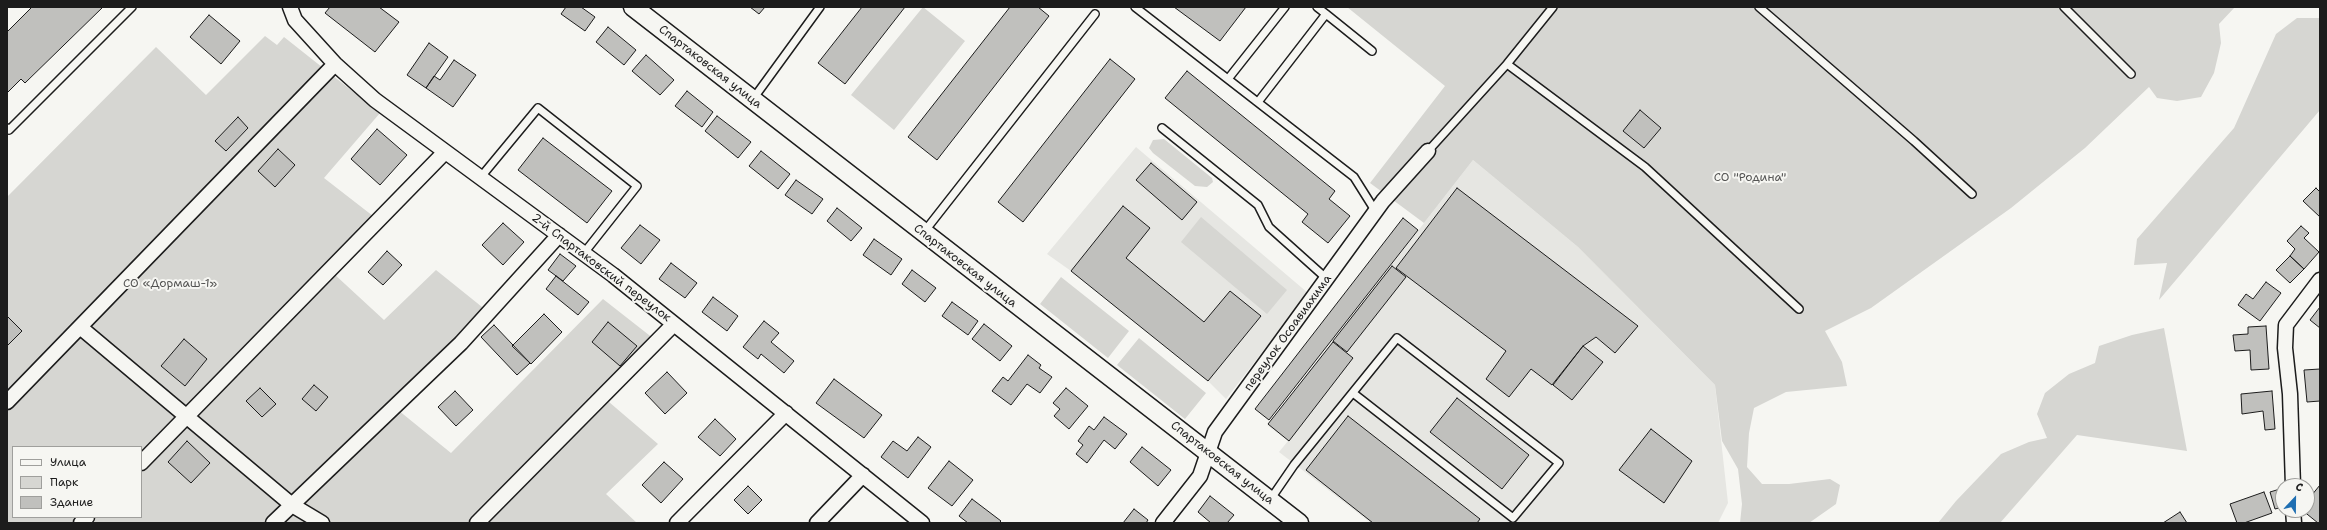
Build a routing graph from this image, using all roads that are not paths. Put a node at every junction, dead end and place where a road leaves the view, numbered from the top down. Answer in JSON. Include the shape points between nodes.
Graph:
{"nodes":[{"id":1,"x":132,"y":7,"type":"edge"},
{"id":2,"x":290,"y":7,"type":"edge"},
{"id":3,"x":633,"y":7,"type":"edge"},
{"id":4,"x":820,"y":7,"type":"edge"},
{"id":5,"x":1135,"y":7,"type":"edge"},
{"id":6,"x":1285,"y":7,"type":"edge"},
{"id":7,"x":1316,"y":7,"type":"edge"},
{"id":8,"x":1553,"y":7,"type":"edge"},
{"id":9,"x":1759,"y":7,"type":"edge"},
{"id":10,"x":2064,"y":7,"type":"edge"},
{"id":11,"x":1095,"y":14,"type":"dead end"},
{"id":12,"x":1326,"y":14,"type":"junction"},
{"id":13,"x":1372,"y":52,"type":"dead end"},
{"id":14,"x":335,"y":64,"type":"junction"},
{"id":15,"x":1507,"y":64,"type":"junction"},
{"id":16,"x":2131,"y":74,"type":"dead end"},
{"id":17,"x":1228,"y":79,"type":"junction"},
{"id":18,"x":752,"y":100,"type":"junction"},
{"id":19,"x":1258,"y":102,"type":"junction"},
{"id":20,"x":1162,"y":128,"type":"dead end"},
{"id":21,"x":8,"y":130,"type":"edge"},
{"id":22,"x":1428,"y":151,"type":"joint"},
{"id":23,"x":445,"y":152,"type":"junction"},
{"id":24,"x":480,"y":178,"type":"junction"},
{"id":25,"x":1972,"y":194,"type":"dead end"},
{"id":26,"x":1376,"y":212,"type":"junction"},
{"id":27,"x":923,"y":233,"type":"junction"},
{"id":28,"x":559,"y":235,"type":"junction"},
{"id":29,"x":584,"y":253,"type":"junction"},
{"id":30,"x":1327,"y":279,"type":"junction"},
{"id":31,"x":2320,"y":280,"type":"edge"},
{"id":32,"x":1799,"y":309,"type":"dead end"},
{"id":33,"x":674,"y":324,"type":"junction"},
{"id":34,"x":80,"y":327,"type":"junction"},
{"id":35,"x":1353,"y":392,"type":"junction"},
{"id":36,"x":7,"y":402,"type":"edge"},
{"id":37,"x":786,"y":412,"type":"junction"},
{"id":38,"x":187,"y":418,"type":"junction"},
{"id":39,"x":1209,"y":453,"type":"junction"},
{"id":40,"x":142,"y":462,"type":"edge"},
{"id":41,"x":863,"y":475,"type":"junction"},
{"id":42,"x":2293,"y":478,"type":"edge"},
{"id":43,"x":1270,"y":500,"type":"junction"},
{"id":44,"x":292,"y":505,"type":"junction"},
{"id":45,"x":273,"y":523,"type":"edge"},
{"id":46,"x":322,"y":523,"type":"edge"},
{"id":47,"x":477,"y":523,"type":"edge"},
{"id":48,"x":677,"y":523,"type":"edge"},
{"id":49,"x":817,"y":523,"type":"edge"},
{"id":50,"x":922,"y":523,"type":"edge"},
{"id":51,"x":1163,"y":523,"type":"edge"},
{"id":52,"x":1299,"y":523,"type":"edge"}],
"edges":[{"from":1,"to":21,"type":"lane"},
{"from":2,"to":14,"type":"street","name":"2-й Спартаковский переулок","via":[[295,20]]},
{"from":3,"to":18,"type":"street","name":"Спартаковская улица"},
{"from":4,"to":18,"type":"lane"},
{"from":5,"to":17,"type":"lane"},
{"from":6,"to":17,"type":"lane"},
{"from":7,"to":12,"type":"lane"},
{"from":8,"to":15,"type":"lane"},
{"from":9,"to":25,"type":"lane"},
{"from":10,"to":16,"type":"lane"},
{"from":11,"to":27,"type":"lane"},
{"from":12,"to":13,"type":"lane"},
{"from":12,"to":19,"type":"lane"},
{"from":14,"to":23,"type":"street","name":"2-й Спартаковский переулок","via":[[376,100]]},
{"from":14,"to":34,"type":"street"},
{"from":15,"to":22,"type":"lane"},
{"from":15,"to":32,"type":"lane","via":[[1645,167]]},
{"from":17,"to":19,"type":"lane"},
{"from":18,"to":27,"type":"street","name":"Спартаковская улица"},
{"from":19,"to":26,"type":"lane","via":[[1354,177]]},
{"from":20,"to":30,"type":"lane","via":[[1258,205],[1269,227]]},
{"from":22,"to":26,"type":"street","name":"переулок Осоавиахима"},
{"from":23,"to":24,"type":"street","name":"2-й Спартаковский переулок"},
{"from":23,"to":38,"type":"street"},
{"from":24,"to":28,"type":"street","name":"2-й Спартаковский переулок"},
{"from":24,"to":29,"type":"lane","via":[[538,108],[637,186]]},
{"from":26,"to":30,"type":"street","name":"переулок Осоавиахима"},
{"from":27,"to":39,"type":"street","name":"Спартаковская улица"},
{"from":28,"to":29,"type":"street","name":"2-й Спартаковский переулок"},
{"from":28,"to":44,"type":"street","via":[[461,343]]},
{"from":29,"to":33,"type":"street","name":"2-й Спартаковский переулок"},
{"from":30,"to":39,"type":"street","name":"переулок Осоавиахима","via":[[1215,432]]},
{"from":31,"to":42,"type":"street","via":[[2286,325],[2285,348],[2290,394]]},
{"from":33,"to":37,"type":"street","name":"2-й Спартаковский переулок"},
{"from":33,"to":47,"type":"street"},
{"from":34,"to":36,"type":"street"},
{"from":34,"to":38,"type":"street"},
{"from":35,"to":35,"type":"lane","via":[[1397,338],[1559,463],[1513,518]]},
{"from":35,"to":43,"type":"lane","via":[[1294,465]]},
{"from":37,"to":41,"type":"street","name":"2-й Спартаковский переулок"},
{"from":37,"to":48,"type":"street"},
{"from":38,"to":40,"type":"street"},
{"from":38,"to":44,"type":"street"},
{"from":39,"to":43,"type":"street","name":"Спартаковская улица"},
{"from":39,"to":51,"type":"street","name":"переулок Осоавиахима","via":[[1200,476]]},
{"from":41,"to":49,"type":"street"},
{"from":41,"to":50,"type":"street","name":"2-й Спартаковский переулок"},
{"from":43,"to":52,"type":"street","name":"Спартаковская улица"},
{"from":44,"to":45,"type":"street"},
{"from":44,"to":46,"type":"street"}]}
